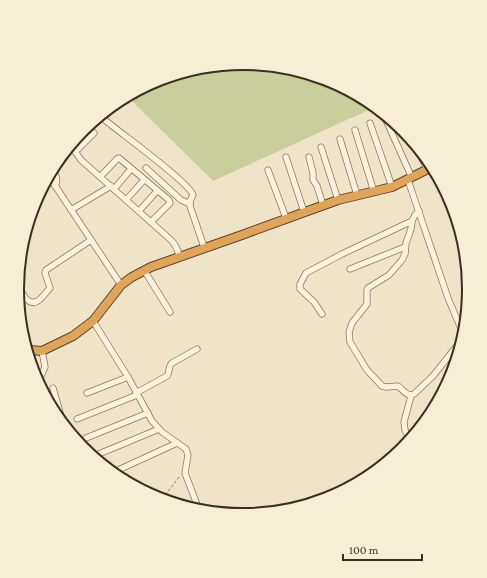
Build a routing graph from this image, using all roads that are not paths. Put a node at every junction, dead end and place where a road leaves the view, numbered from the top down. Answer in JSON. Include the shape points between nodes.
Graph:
{"nodes":[{"id":1,"x":105,"y":120,"type":"dead end"},
{"id":2,"x":370,"y":123,"type":"dead end"},
{"id":3,"x":387,"y":124,"type":"edge"},
{"id":4,"x":355,"y":130,"type":"dead end"},
{"id":5,"x":94,"y":133,"type":"dead end"},
{"id":6,"x":340,"y":139,"type":"dead end"},
{"id":7,"x":321,"y":147,"type":"dead end"},
{"id":8,"x":74,"y":149,"type":"edge"},
{"id":9,"x":75,"y":152,"type":"junction"},
{"id":10,"x":286,"y":157,"type":"dead end"},
{"id":11,"x":309,"y":157,"type":"dead end"},
{"id":12,"x":132,"y":168,"type":"junction"},
{"id":13,"x":146,"y":168,"type":"dead end"},
{"id":14,"x":428,"y":169,"type":"edge"},
{"id":15,"x":268,"y":170,"type":"dead end"},
{"id":16,"x":55,"y":176,"type":"edge"},
{"id":17,"x":100,"y":177,"type":"junction"},
{"id":18,"x":410,"y":179,"type":"junction"},
{"id":19,"x":144,"y":180,"type":"junction"},
{"id":20,"x":52,"y":181,"type":"edge"},
{"id":21,"x":55,"y":186,"type":"junction"},
{"id":22,"x":392,"y":187,"type":"junction"},
{"id":23,"x":112,"y":188,"type":"junction"},
{"id":24,"x":157,"y":190,"type":"junction"},
{"id":25,"x":374,"y":192,"type":"junction"},
{"id":26,"x":357,"y":195,"type":"junction"},
{"id":27,"x":126,"y":200,"type":"junction"},
{"id":28,"x":338,"y":200,"type":"junction"},
{"id":29,"x":190,"y":204,"type":"junction"},
{"id":30,"x":323,"y":205,"type":"junction"},
{"id":31,"x":71,"y":210,"type":"junction"},
{"id":32,"x":139,"y":211,"type":"junction"},
{"id":33,"x":419,"y":211,"type":"junction"},
{"id":34,"x":304,"y":212,"type":"junction"},
{"id":35,"x":286,"y":218,"type":"junction"},
{"id":36,"x":412,"y":221,"type":"junction"},
{"id":37,"x":151,"y":222,"type":"junction"},
{"id":38,"x":91,"y":240,"type":"junction"},
{"id":39,"x":204,"y":247,"type":"junction"},
{"id":40,"x":405,"y":247,"type":"junction"},
{"id":41,"x":179,"y":256,"type":"junction"},
{"id":42,"x":350,"y":269,"type":"dead end"},
{"id":43,"x":144,"y":270,"type":"junction"},
{"id":44,"x":121,"y":285,"type":"junction"},
{"id":45,"x":24,"y":296,"type":"edge"},
{"id":46,"x":170,"y":312,"type":"dead end"},
{"id":47,"x":322,"y":314,"type":"dead end"},
{"id":48,"x":93,"y":320,"type":"junction"},
{"id":49,"x":460,"y":327,"type":"edge"},
{"id":50,"x":455,"y":348,"type":"edge"},
{"id":51,"x":197,"y":349,"type":"dead end"},
{"id":52,"x":33,"y":350,"type":"edge"},
{"id":53,"x":42,"y":351,"type":"junction"},
{"id":54,"x":42,"y":374,"type":"edge"},
{"id":55,"x":128,"y":377,"type":"junction"},
{"id":56,"x":53,"y":388,"type":"dead end"},
{"id":57,"x":87,"y":393,"type":"dead end"},
{"id":58,"x":137,"y":394,"type":"junction"},
{"id":59,"x":411,"y":396,"type":"junction"},
{"id":60,"x":57,"y":405,"type":"edge"},
{"id":61,"x":148,"y":413,"type":"junction"},
{"id":62,"x":77,"y":419,"type":"dead end"},
{"id":63,"x":159,"y":429,"type":"junction"},
{"id":64,"x":408,"y":435,"type":"edge"},
{"id":65,"x":86,"y":438,"type":"dead end"},
{"id":66,"x":177,"y":443,"type":"junction"},
{"id":67,"x":99,"y":454,"type":"edge"},
{"id":68,"x":119,"y":470,"type":"edge"},
{"id":69,"x":197,"y":503,"type":"edge"}],
"edges":[{"from":1,"to":29,"type":"street","via":[[177,177],[193,195]]},
{"from":2,"to":22,"type":"street"},
{"from":3,"to":18,"type":"street"},
{"from":4,"to":25,"type":"street"},
{"from":5,"to":9,"type":"street"},
{"from":6,"to":26,"type":"street"},
{"from":7,"to":28,"type":"street"},
{"from":8,"to":9,"type":"street"},
{"from":9,"to":17,"type":"street"},
{"from":10,"to":34,"type":"street"},
{"from":11,"to":30,"type":"street"},
{"from":12,"to":17,"type":"street","via":[[118,158]]},
{"from":12,"to":19,"type":"street"},
{"from":12,"to":23,"type":"street"},
{"from":13,"to":29,"type":"street","via":[[181,200]]},
{"from":14,"to":18,"type":"highway"},
{"from":15,"to":35,"type":"street"},
{"from":16,"to":21,"type":"street"},
{"from":17,"to":23,"type":"street"},
{"from":18,"to":22,"type":"highway"},
{"from":18,"to":33,"type":"street"},
{"from":19,"to":24,"type":"street"},
{"from":19,"to":27,"type":"street"},
{"from":20,"to":21,"type":"street"},
{"from":21,"to":31,"type":"street"},
{"from":22,"to":25,"type":"highway"},
{"from":23,"to":27,"type":"street"},
{"from":23,"to":31,"type":"street"},
{"from":24,"to":32,"type":"street"},
{"from":24,"to":37,"type":"street","via":[[170,203]]},
{"from":25,"to":26,"type":"highway"},
{"from":26,"to":28,"type":"highway"},
{"from":27,"to":32,"type":"street"},
{"from":28,"to":30,"type":"highway"},
{"from":29,"to":39,"type":"street"},
{"from":30,"to":34,"type":"highway"},
{"from":31,"to":38,"type":"street"},
{"from":32,"to":37,"type":"street"},
{"from":33,"to":36,"type":"street"},
{"from":33,"to":49,"type":"street"},
{"from":34,"to":35,"type":"highway"},
{"from":35,"to":39,"type":"highway"},
{"from":36,"to":40,"type":"street"},
{"from":36,"to":47,"type":"street","via":[[306,273],[300,289]]},
{"from":37,"to":41,"type":"street","via":[[175,244]]},
{"from":38,"to":44,"type":"street"},
{"from":38,"to":45,"type":"street","via":[[46,270],[50,288],[37,302],[28,301]]},
{"from":39,"to":41,"type":"highway"},
{"from":40,"to":42,"type":"street"},
{"from":40,"to":59,"type":"street","via":[[404,258],[399,264],[389,275],[368,288],[367,304],[352,323],[349,338],[367,370],[382,386],[398,386]]},
{"from":41,"to":43,"type":"highway"},
{"from":43,"to":44,"type":"highway"},
{"from":43,"to":46,"type":"street"},
{"from":44,"to":48,"type":"highway"},
{"from":48,"to":53,"type":"highway","via":[[73,336]]},
{"from":48,"to":55,"type":"street"},
{"from":50,"to":59,"type":"street","via":[[433,376]]},
{"from":51,"to":58,"type":"street","via":[[172,363],[167,376]]},
{"from":52,"to":53,"type":"highway"},
{"from":53,"to":54,"type":"street","via":[[45,367]]},
{"from":55,"to":57,"type":"street"},
{"from":55,"to":58,"type":"street"},
{"from":56,"to":60,"type":"street"},
{"from":58,"to":61,"type":"street"},
{"from":58,"to":62,"type":"street"},
{"from":59,"to":64,"type":"street","via":[[404,422]]},
{"from":61,"to":63,"type":"street"},
{"from":61,"to":65,"type":"street"},
{"from":63,"to":66,"type":"street"},
{"from":63,"to":67,"type":"street"},
{"from":66,"to":68,"type":"street"},
{"from":66,"to":69,"type":"street","via":[[188,452],[185,473]]}]}
